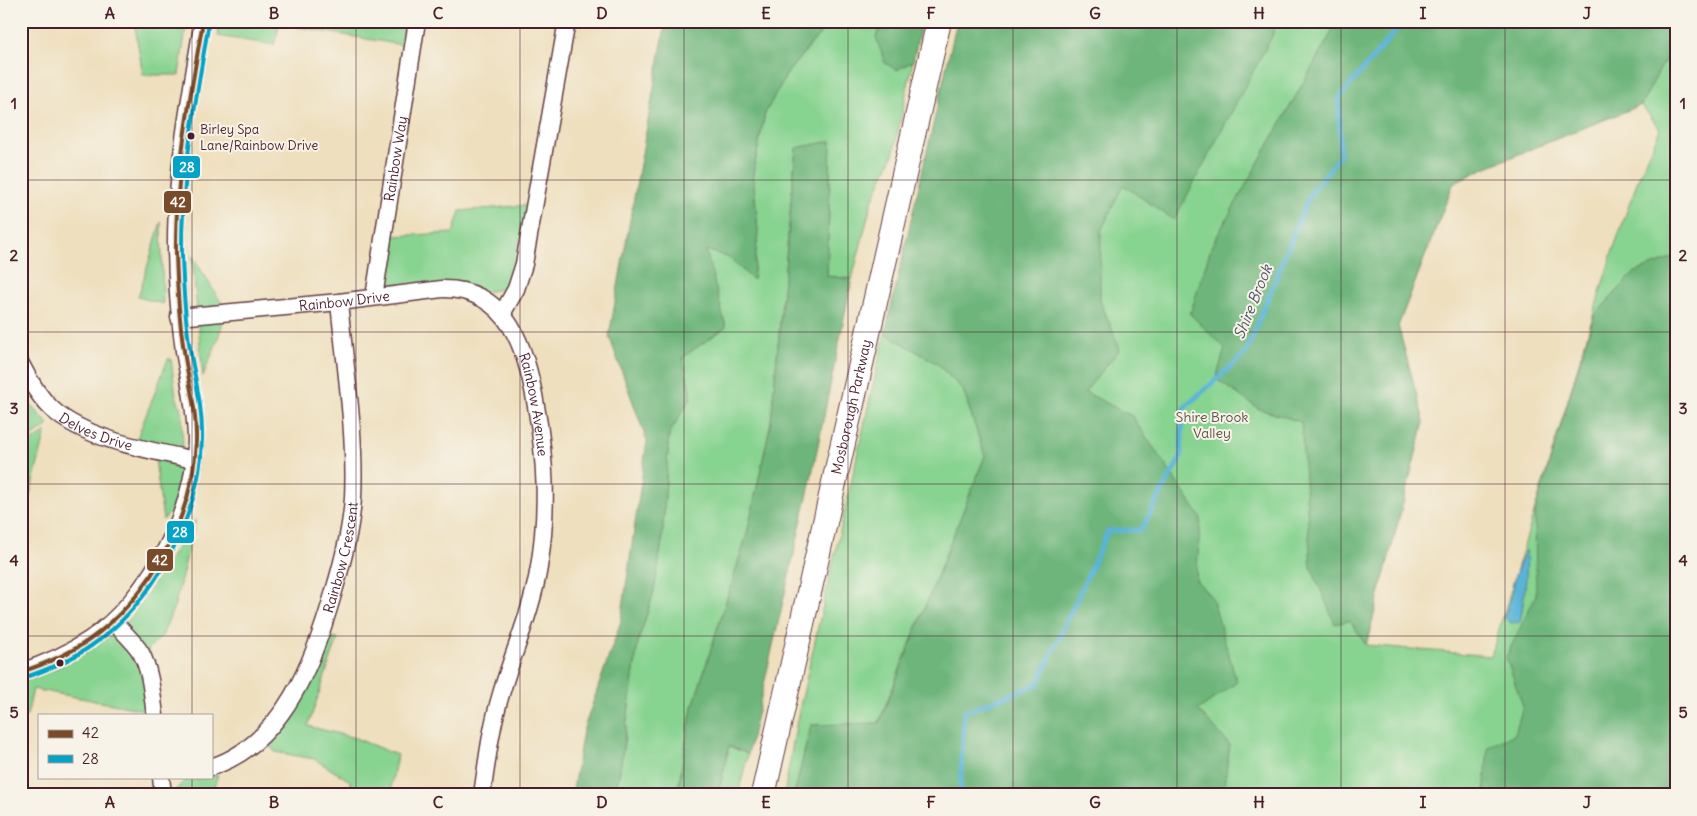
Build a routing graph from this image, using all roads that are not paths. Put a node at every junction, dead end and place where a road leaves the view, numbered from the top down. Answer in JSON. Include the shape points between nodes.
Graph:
{"nodes":[{"id":1,"x":202,"y":21,"type":"edge"},
{"id":2,"x":567,"y":21,"type":"edge"},
{"id":3,"x":939,"y":21,"type":"edge"},
{"id":4,"x":416,"y":22,"type":"edge"},
{"id":5,"x":374,"y":297,"type":"junction"},
{"id":6,"x":338,"y":302,"type":"junction"},
{"id":7,"x":502,"y":314,"type":"junction"},
{"id":8,"x":179,"y":317,"type":"junction"},
{"id":9,"x":21,"y":364,"type":"edge"},
{"id":10,"x":195,"y":460,"type":"junction"},
{"id":11,"x":112,"y":620,"type":"junction"},
{"id":12,"x":21,"y":672,"type":"edge"},
{"id":13,"x":155,"y":714,"type":"edge"},
{"id":14,"x":212,"y":767,"type":"edge"},
{"id":15,"x":161,"y":778,"type":"edge"},
{"id":16,"x":163,"y":795,"type":"edge"},
{"id":17,"x":482,"y":795,"type":"edge"},
{"id":18,"x":763,"y":795,"type":"edge"}],
"edges":[{"from":1,"to":8,"type":"street","via":[[178,201],[176,282]]},
{"from":2,"to":7,"type":"street","via":[[524,264],[516,289]]},
{"from":3,"to":18,"type":"highway","name":"Mosborough Parkway"},
{"from":4,"to":5,"type":"street","name":"Rainbow Way"},
{"from":5,"to":6,"type":"street","name":"Rainbow Drive"},
{"from":5,"to":7,"type":"street","name":"Rainbow Drive","via":[[456,288],[479,296]]},
{"from":6,"to":8,"type":"street","name":"Rainbow Drive"},
{"from":6,"to":14,"type":"street","name":"Rainbow Crescent","via":[[353,471],[348,530],[338,577],[318,645],[290,700],[255,743],[238,756]]},
{"from":7,"to":17,"type":"street","name":"Rainbow Avenue","via":[[526,356],[542,437],[546,507],[532,598],[501,694],[489,742]]},
{"from":8,"to":10,"type":"street","via":[[194,414]]},
{"from":9,"to":10,"type":"street","name":"Delves Drive","via":[[52,408],[72,424],[134,446]]},
{"from":10,"to":11,"type":"street","via":[[180,520],[166,548],[138,592]]},
{"from":11,"to":12,"type":"street","via":[[64,655]]},
{"from":11,"to":13,"type":"street","via":[[141,653]]},
{"from":15,"to":16,"type":"street"}]}
